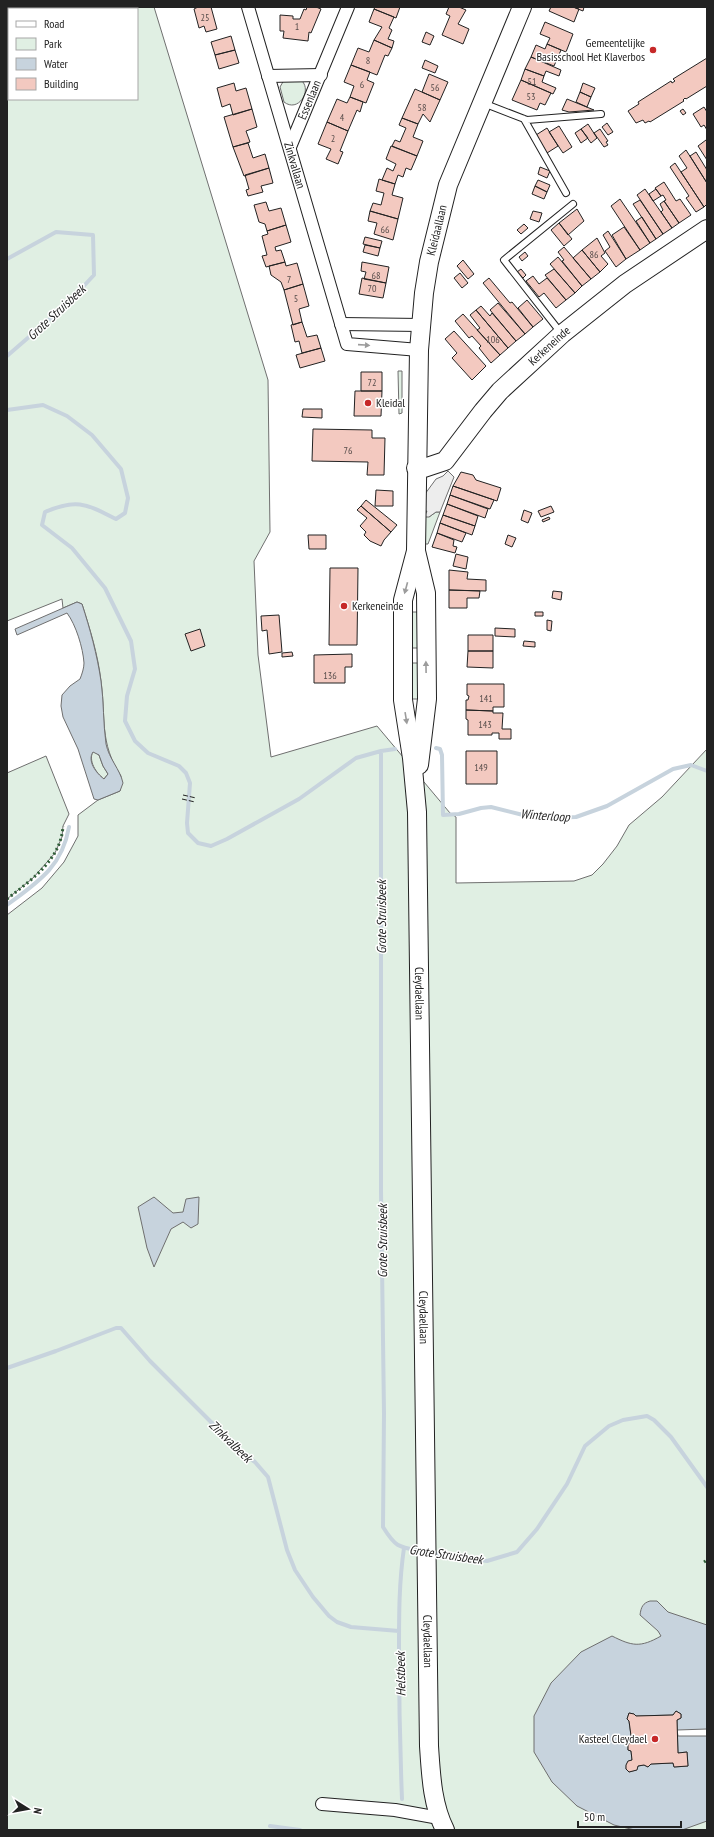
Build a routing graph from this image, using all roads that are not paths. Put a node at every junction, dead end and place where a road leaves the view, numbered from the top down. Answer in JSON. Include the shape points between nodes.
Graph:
{"nodes":[{"id":1,"x":248,"y":7,"type":"edge"},
{"id":2,"x":348,"y":7,"type":"edge"},
{"id":3,"x":522,"y":7,"type":"edge"},
{"id":4,"x":321,"y":75,"type":"junction"},
{"id":5,"x":268,"y":76,"type":"junction"},
{"id":6,"x":482,"y":103,"type":"junction"},
{"id":7,"x":601,"y":114,"type":"dead end"},
{"id":8,"x":524,"y":119,"type":"junction"},
{"id":9,"x":290,"y":147,"type":"junction"},
{"id":10,"x":566,"y":193,"type":"dead end"},
{"id":11,"x":573,"y":204,"type":"dead end"},
{"id":12,"x":707,"y":229,"type":"edge"},
{"id":13,"x":341,"y":324,"type":"junction"},
{"id":14,"x":421,"y":325,"type":"junction"},
{"id":15,"x":562,"y":334,"type":"junction"},
{"id":16,"x":419,"y":350,"type":"junction"},
{"id":17,"x":416,"y":468,"type":"junction"},
{"id":18,"x":416,"y":551,"type":"junction"},
{"id":19,"x":416,"y":803,"type":"junction"},
{"id":20,"x":322,"y":1804,"type":"dead end"},
{"id":21,"x":442,"y":1824,"type":"edge"}],
"edges":[{"from":1,"to":5,"type":"street","name":"Zinkvallaan"},
{"from":2,"to":4,"type":"street","name":"Essenlaan"},
{"from":3,"to":6,"type":"street","name":"Kleidaallaan"},
{"from":4,"to":5,"type":"street","name":"Essenlaan"},
{"from":4,"to":9,"type":"street","name":"Essenlaan"},
{"from":5,"to":9,"type":"street","name":"Zinkvallaan"},
{"from":6,"to":8,"type":"lane"},
{"from":6,"to":14,"type":"street","name":"Kleidaallaan","via":[[448,185],[429,262]]},
{"from":7,"to":8,"type":"lane"},
{"from":8,"to":10,"type":"lane"},
{"from":9,"to":13,"type":"street","name":"Zinkvallaan"},
{"from":11,"to":15,"type":"lane","via":[[504,260]]},
{"from":12,"to":15,"type":"street","name":"Kerkeneinde","via":[[625,284]]},
{"from":13,"to":14,"type":"street"},
{"from":13,"to":16,"type":"street","name":"Zinkvallaan","one_way":true,"via":[[346,344]]},
{"from":14,"to":16,"type":"street","name":"Kleidaallaan"},
{"from":15,"to":17,"type":"street","name":"Kerkeneinde","via":[[500,391],[445,461]]},
{"from":16,"to":17,"type":"street","name":"Kleidaallaan"},
{"from":17,"to":18,"type":"street"},
{"from":19,"to":18,"type":"street","one_way":true,"via":[[427,699],[426,593]]},
{"from":18,"to":19,"type":"street","one_way":true,"via":[[403,600],[403,700]]},
{"from":19,"to":21,"type":"street","name":"Cleydaellaan","via":[[430,1753],[432,1786]]},
{"from":20,"to":21,"type":"street","via":[[395,1810]]}]}
